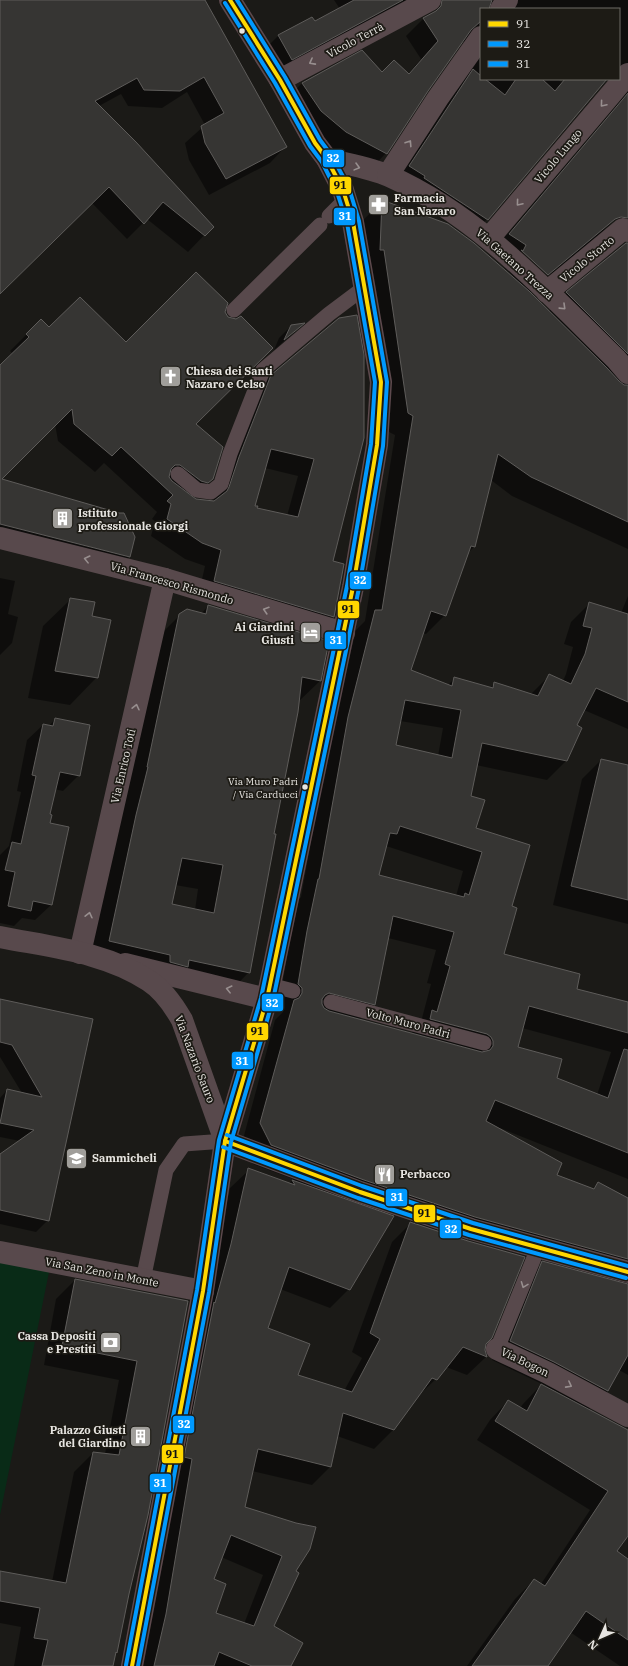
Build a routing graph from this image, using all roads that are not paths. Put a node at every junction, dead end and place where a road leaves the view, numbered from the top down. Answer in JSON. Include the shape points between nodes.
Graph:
{"nodes":[{"id":1,"x":230,"y":0,"type":"edge"},
{"id":2,"x":430,"y":0,"type":"edge"},
{"id":3,"x":480,"y":38,"type":"edge"},
{"id":4,"x":628,"y":74,"type":"edge"},
{"id":5,"x":280,"y":80,"type":"junction"},
{"id":6,"x":321,"y":151,"type":"junction"},
{"id":7,"x":388,"y":175,"type":"junction"},
{"id":8,"x":346,"y":199,"type":"junction"},
{"id":9,"x":628,"y":231,"type":"edge"},
{"id":10,"x":489,"y":238,"type":"junction"},
{"id":11,"x":365,"y":287,"type":"junction"},
{"id":12,"x":547,"y":292,"type":"junction"},
{"id":13,"x":234,"y":310,"type":"dead end"},
{"id":14,"x":628,"y":373,"type":"edge"},
{"id":15,"x":178,"y":474,"type":"dead end"},
{"id":16,"x":0,"y":538,"type":"edge"},
{"id":17,"x":165,"y":579,"type":"junction"},
{"id":18,"x":344,"y":633,"type":"junction"},
{"id":19,"x":0,"y":937,"type":"edge"},
{"id":20,"x":80,"y":953,"type":"junction"},
{"id":21,"x":111,"y":961,"type":"junction"},
{"id":22,"x":294,"y":991,"type":"dead end"},
{"id":23,"x":269,"y":992,"type":"junction"},
{"id":24,"x":331,"y":1002,"type":"dead end"},
{"id":25,"x":484,"y":1043,"type":"dead end"},
{"id":26,"x":225,"y":1141,"type":"junction"},
{"id":27,"x":538,"y":1248,"type":"junction"},
{"id":28,"x":0,"y":1252,"type":"edge"},
{"id":29,"x":628,"y":1272,"type":"edge"},
{"id":30,"x":143,"y":1280,"type":"junction"},
{"id":31,"x":203,"y":1291,"type":"junction"},
{"id":32,"x":497,"y":1349,"type":"joint"},
{"id":33,"x":628,"y":1416,"type":"edge"},
{"id":34,"x":132,"y":1666,"type":"edge"}],
"edges":[{"from":1,"to":5,"type":"main road"},
{"from":2,"to":5,"type":"street","name":"Vicolo Terrà","one_way":true},
{"from":7,"to":3,"type":"street","one_way":true},
{"from":4,"to":10,"type":"street","name":"Vicolo Lungo","one_way":true},
{"from":5,"to":6,"type":"main road"},
{"from":6,"to":7,"type":"street","name":"Via Gaetano Trezza","one_way":true},
{"from":6,"to":8,"type":"main road"},
{"from":7,"to":10,"type":"street","name":"Via Gaetano Trezza","via":[[440,203]]},
{"from":8,"to":11,"type":"main road"},
{"from":8,"to":13,"type":"lane"},
{"from":9,"to":12,"type":"street","name":"Vicolo Storto","via":[[623,229]]},
{"from":10,"to":12,"type":"street","name":"Via Gaetano Trezza"},
{"from":11,"to":15,"type":"lane","via":[[328,314],[263,370],[221,484],[211,492],[197,490]]},
{"from":11,"to":18,"type":"main road","via":[[381,382],[377,445]]},
{"from":12,"to":14,"type":"street","name":"Via Gaetano Trezza","one_way":true},
{"from":17,"to":16,"type":"street","name":"Via Francesco Rismondo","one_way":true},
{"from":18,"to":17,"type":"street","name":"Via Francesco Rismondo","one_way":true},
{"from":20,"to":17,"type":"street","name":"Via Enrico Toti","one_way":true},
{"from":18,"to":23,"type":"main road"},
{"from":19,"to":20,"type":"street","name":"Via Nazario Sauro"},
{"from":20,"to":21,"type":"street","name":"Via Nazario Sauro"},
{"from":23,"to":21,"type":"street","name":"Via Nazario Sauro","one_way":true},
{"from":21,"to":26,"type":"street","name":"Via Nazario Sauro","via":[[150,981],[173,1004],[191,1043]]},
{"from":22,"to":23,"type":"lane"},
{"from":23,"to":26,"type":"main road"},
{"from":24,"to":25,"type":"lane","name":"Volto Muro Padri"},
{"from":26,"to":27,"type":"street","via":[[360,1192],[471,1230]]},
{"from":26,"to":30,"type":"lane","via":[[184,1144],[166,1170]]},
{"from":26,"to":31,"type":"main road"},
{"from":27,"to":29,"type":"street"},
{"from":27,"to":32,"type":"lane","name":"Via Bogon","one_way":true},
{"from":28,"to":30,"type":"street","name":"Via San Zeno in Monte"},
{"from":30,"to":31,"type":"street","name":"Via San Zeno in Monte"},
{"from":31,"to":34,"type":"main road"},
{"from":32,"to":33,"type":"street","name":"Via Bogon","one_way":true}]}
